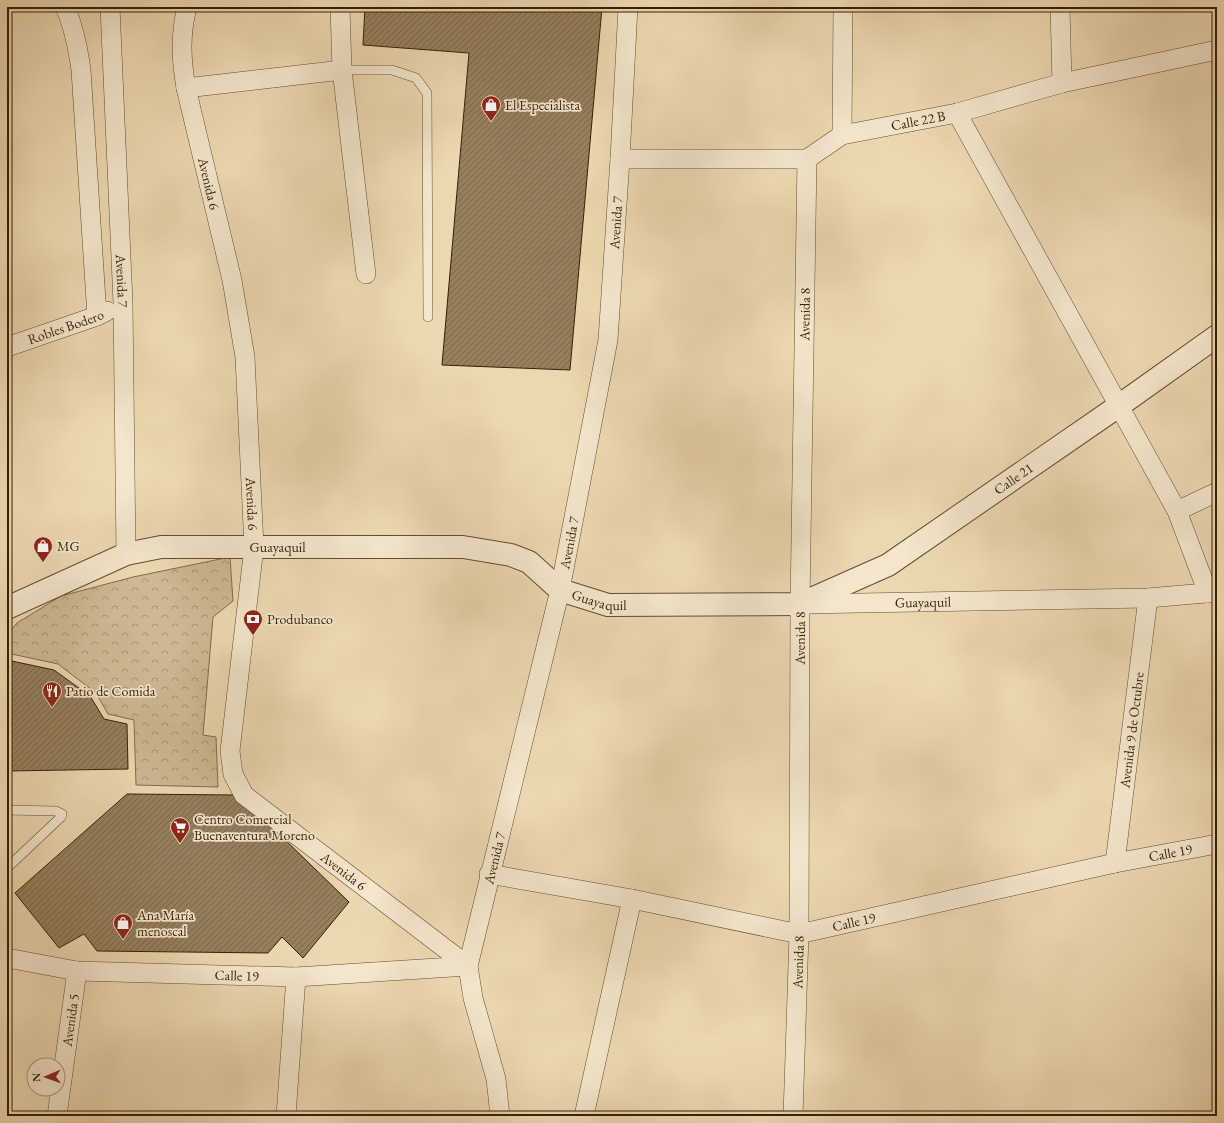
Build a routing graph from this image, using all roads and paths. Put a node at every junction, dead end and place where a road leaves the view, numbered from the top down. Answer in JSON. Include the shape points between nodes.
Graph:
{"nodes":[{"id":1,"x":65,"y":7,"type":"edge"},
{"id":2,"x":110,"y":7,"type":"edge"},
{"id":3,"x":187,"y":7,"type":"edge"},
{"id":4,"x":340,"y":7,"type":"edge"},
{"id":5,"x":628,"y":7,"type":"edge"},
{"id":6,"x":842,"y":7,"type":"edge"},
{"id":7,"x":1060,"y":7,"type":"edge"},
{"id":8,"x":1217,"y":50,"type":"edge"},
{"id":9,"x":342,"y":70,"type":"junction"},
{"id":10,"x":1062,"y":83,"type":"junction"},
{"id":11,"x":186,"y":88,"type":"junction"},
{"id":12,"x":957,"y":113,"type":"junction"},
{"id":13,"x":842,"y":135,"type":"junction"},
{"id":14,"x":620,"y":159,"type":"junction"},
{"id":15,"x":807,"y":159,"type":"junction"},
{"id":16,"x":366,"y":274,"type":"dead end"},
{"id":17,"x":123,"y":303,"type":"junction"},
{"id":18,"x":97,"y":316,"type":"junction"},
{"id":19,"x":428,"y":317,"type":"dead end"},
{"id":20,"x":1217,"y":336,"type":"edge"},
{"id":21,"x":7,"y":347,"type":"edge"},
{"id":22,"x":1120,"y":405,"type":"junction"},
{"id":23,"x":1217,"y":492,"type":"edge"},
{"id":24,"x":1177,"y":511,"type":"junction"},
{"id":25,"x":254,"y":547,"type":"junction"},
{"id":26,"x":126,"y":554,"type":"junction"},
{"id":27,"x":560,"y":590,"type":"junction"},
{"id":28,"x":1212,"y":593,"type":"edge"},
{"id":29,"x":1148,"y":598,"type":"junction"},
{"id":30,"x":800,"y":604,"type":"junction"},
{"id":31,"x":7,"y":608,"type":"edge"},
{"id":32,"x":7,"y":810,"type":"edge"},
{"id":33,"x":1217,"y":844,"type":"edge"},
{"id":34,"x":1115,"y":863,"type":"junction"},
{"id":35,"x":7,"y":868,"type":"edge"},
{"id":36,"x":489,"y":874,"type":"junction"},
{"id":37,"x":632,"y":899,"type":"junction"},
{"id":38,"x":799,"y":934,"type":"junction"},
{"id":39,"x":7,"y":958,"type":"edge"},
{"id":40,"x":468,"y":966,"type":"junction"},
{"id":41,"x":77,"y":971,"type":"junction"},
{"id":42,"x":296,"y":977,"type":"junction"},
{"id":43,"x":56,"y":1116,"type":"edge"},
{"id":44,"x":286,"y":1116,"type":"edge"},
{"id":45,"x":500,"y":1116,"type":"edge"},
{"id":46,"x":584,"y":1116,"type":"edge"},
{"id":47,"x":793,"y":1116,"type":"edge"}],
"edges":[{"from":1,"to":18,"type":"street","via":[[76,41],[81,70]]},
{"from":2,"to":17,"type":"street","name":"Avenida 7"},
{"from":3,"to":11,"type":"street","name":"Avenida 6","via":[[182,26],[182,61]]},
{"from":4,"to":9,"type":"street"},
{"from":5,"to":14,"type":"street","name":"Avenida 7"},
{"from":6,"to":13,"type":"street"},
{"from":7,"to":10,"type":"street"},
{"from":8,"to":10,"type":"street","name":"Calle 22 B"},
{"from":9,"to":11,"type":"street"},
{"from":9,"to":16,"type":"street"},
{"from":9,"to":19,"type":"lane","via":[[392,70],[416,78],[427,93]]},
{"from":10,"to":12,"type":"street","name":"Calle 22 B"},
{"from":11,"to":25,"type":"street","name":"Avenida 6","via":[[232,280],[245,357]]},
{"from":12,"to":13,"type":"street","name":"Calle 22 B"},
{"from":12,"to":22,"type":"street"},
{"from":13,"to":15,"type":"street","name":"Calle 22 B"},
{"from":14,"to":15,"type":"street"},
{"from":14,"to":27,"type":"street","name":"Avenida 7","via":[[608,340]]},
{"from":15,"to":30,"type":"street","name":"Avenida 8"},
{"from":17,"to":18,"type":"street","name":"Robles Bodero"},
{"from":17,"to":26,"type":"street","name":"Avenida 7"},
{"from":18,"to":21,"type":"street","name":"Robles Bodero"},
{"from":20,"to":22,"type":"street","name":"Calle 21"},
{"from":22,"to":24,"type":"street"},
{"from":22,"to":30,"type":"street","name":"Calle 21","via":[[888,565]]},
{"from":23,"to":24,"type":"street"},
{"from":24,"to":28,"type":"street"},
{"from":25,"to":26,"type":"street","name":"Guayaquil","via":[[161,547]]},
{"from":25,"to":27,"type":"street","name":"Guayaquil","via":[[463,547],[511,555],[529,562]]},
{"from":25,"to":40,"type":"street","name":"Avenida 6","via":[[230,751],[234,774],[244,795]]},
{"from":26,"to":31,"type":"street","name":"Guayaquil"},
{"from":27,"to":30,"type":"street","name":"Guayaquil","via":[[608,605]]},
{"from":27,"to":36,"type":"street","name":"Avenida 7"},
{"from":28,"to":29,"type":"street","name":"Guayaquil"},
{"from":29,"to":30,"type":"street","name":"Guayaquil"},
{"from":29,"to":34,"type":"street","name":"Avenida 9 de Octubre"},
{"from":30,"to":38,"type":"street","name":"Avenida 8"},
{"from":32,"to":35,"type":"lane","via":[[56,811],[62,814]]},
{"from":33,"to":34,"type":"street","name":"Calle 19"},
{"from":34,"to":38,"type":"street","name":"Calle 19"},
{"from":36,"to":37,"type":"street","name":"Calle 19"},
{"from":36,"to":40,"type":"street","name":"Avenida 7"},
{"from":37,"to":38,"type":"street","name":"Calle 19"},
{"from":37,"to":46,"type":"street"},
{"from":38,"to":47,"type":"street","name":"Avenida 8"},
{"from":39,"to":41,"type":"street","name":"Calle 19"},
{"from":40,"to":42,"type":"street","name":"Calle 19"},
{"from":40,"to":45,"type":"street","name":"Avenida 7","via":[[496,1079]]},
{"from":41,"to":42,"type":"street","name":"Calle 19"},
{"from":41,"to":43,"type":"street","name":"Avenida 5"},
{"from":42,"to":44,"type":"street"}]}
